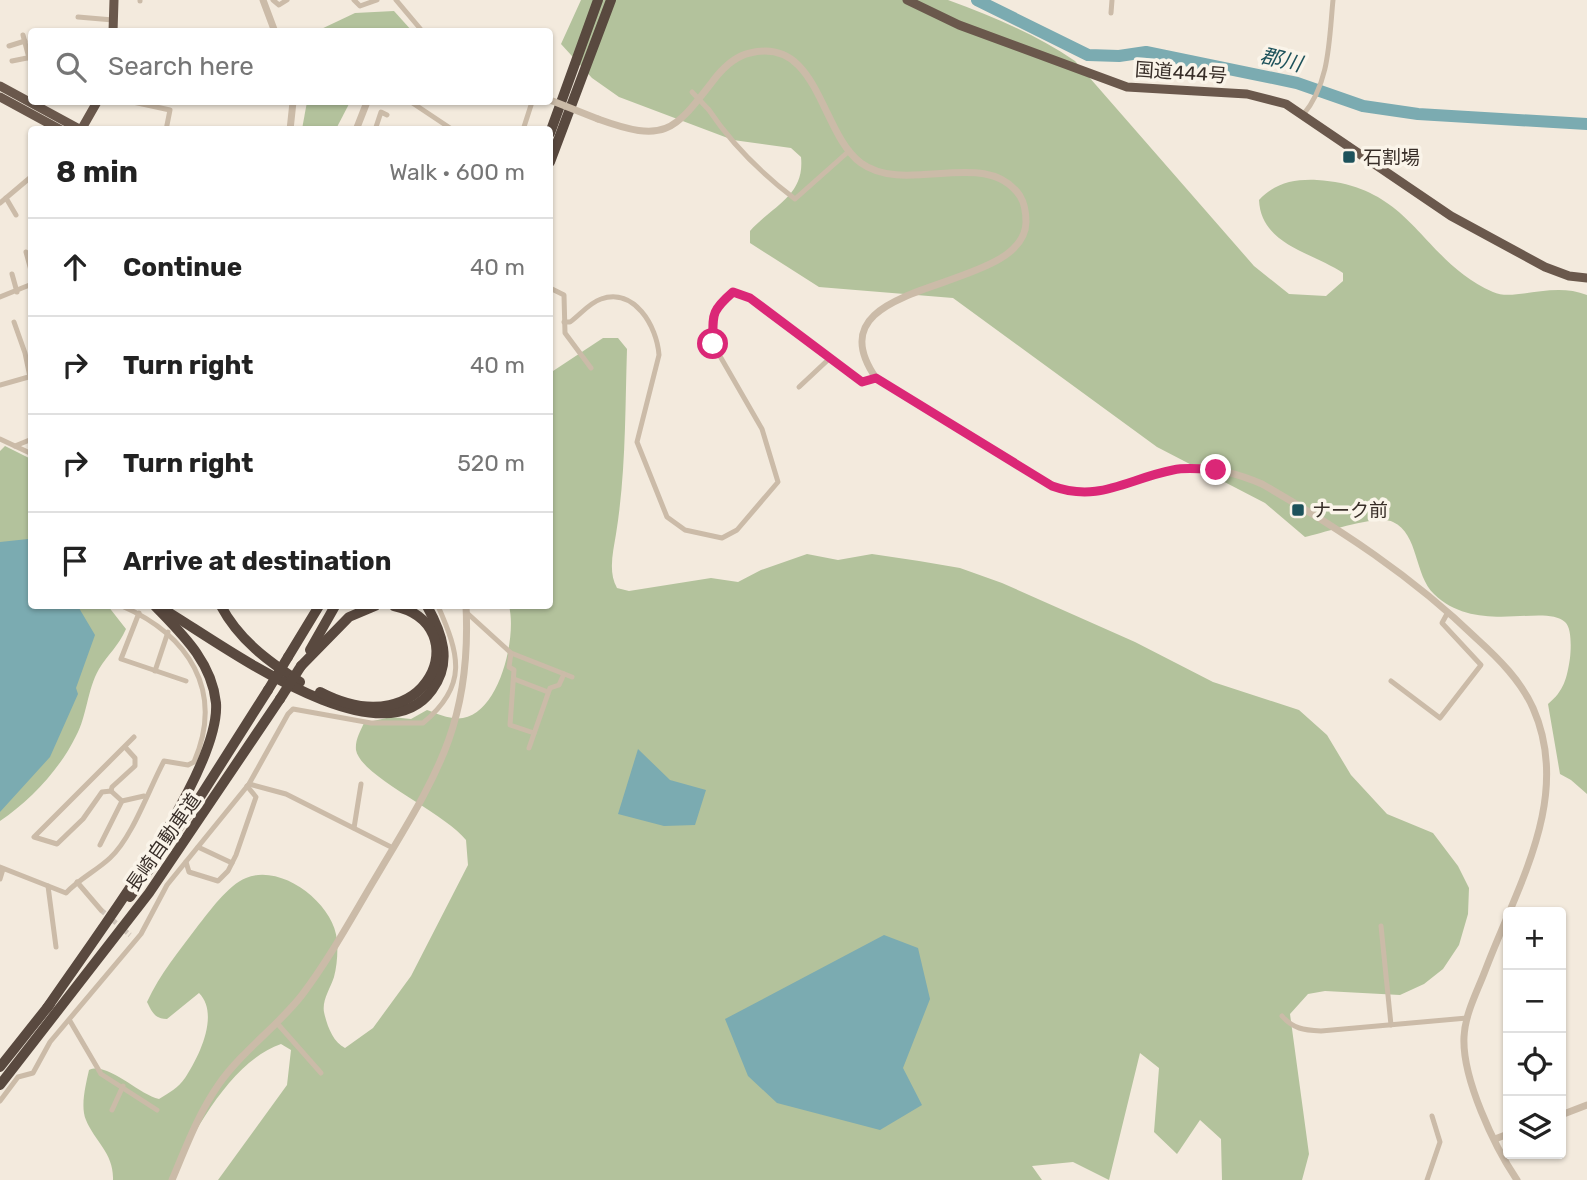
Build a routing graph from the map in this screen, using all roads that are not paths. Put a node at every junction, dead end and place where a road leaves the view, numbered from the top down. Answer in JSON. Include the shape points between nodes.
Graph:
{"nodes":[{"id":1,"x":114,"y":0,"type":"edge"},
{"id":2,"x":263,"y":0,"type":"edge"},
{"id":3,"x":273,"y":0,"type":"edge"},
{"id":4,"x":287,"y":0,"type":"edge"},
{"id":5,"x":355,"y":0,"type":"edge"},
{"id":6,"x":377,"y":0,"type":"edge"},
{"id":7,"x":396,"y":0,"type":"edge"},
{"id":8,"x":598,"y":0,"type":"edge"},
{"id":9,"x":611,"y":0,"type":"edge"},
{"id":10,"x":907,"y":0,"type":"edge"},
{"id":11,"x":1112,"y":0,"type":"edge"},
{"id":12,"x":1333,"y":0,"type":"edge"},
{"id":13,"x":1111,"y":13,"type":"dead end"},
{"id":14,"x":78,"y":17,"type":"dead end"},
{"id":15,"x":113,"y":20,"type":"junction"},
{"id":16,"x":113,"y":28,"type":"edge"},
{"id":17,"x":274,"y":28,"type":"edge"},
{"id":18,"x":420,"y":28,"type":"edge"},
{"id":19,"x":9,"y":46,"type":"dead end"},
{"id":20,"x":28,"y":51,"type":"edge"},
{"id":21,"x":28,"y":57,"type":"edge"},
{"id":22,"x":12,"y":61,"type":"dead end"},
{"id":23,"x":0,"y":86,"type":"edge"},
{"id":24,"x":692,"y":92,"type":"dead end"},
{"id":25,"x":0,"y":97,"type":"edge"},
{"id":26,"x":28,"y":101,"type":"edge"},
{"id":27,"x":553,"y":101,"type":"edge"},
{"id":28,"x":35,"y":105,"type":"edge"},
{"id":29,"x":95,"y":105,"type":"edge"},
{"id":30,"x":147,"y":105,"type":"edge"},
{"id":31,"x":171,"y":105,"type":"edge"},
{"id":32,"x":293,"y":105,"type":"edge"},
{"id":33,"x":366,"y":105,"type":"edge"},
{"id":34,"x":416,"y":105,"type":"edge"},
{"id":35,"x":531,"y":105,"type":"edge"},
{"id":36,"x":170,"y":110,"type":"junction"},
{"id":37,"x":387,"y":115,"type":"dead end"},
{"id":38,"x":1303,"y":115,"type":"junction"},
{"id":39,"x":54,"y":126,"type":"edge"},
{"id":40,"x":74,"y":126,"type":"edge"},
{"id":41,"x":83,"y":126,"type":"edge"},
{"id":42,"x":167,"y":126,"type":"edge"},
{"id":43,"x":290,"y":126,"type":"edge"},
{"id":44,"x":358,"y":126,"type":"edge"},
{"id":45,"x":376,"y":126,"type":"edge"},
{"id":46,"x":447,"y":126,"type":"edge"},
{"id":47,"x":524,"y":126,"type":"edge"},
{"id":48,"x":553,"y":126,"type":"edge"},
{"id":49,"x":849,"y":150,"type":"junction"},
{"id":50,"x":553,"y":154,"type":"edge"},
{"id":51,"x":28,"y":179,"type":"edge"},
{"id":52,"x":6,"y":198,"type":"junction"},
{"id":53,"x":0,"y":203,"type":"edge"},
{"id":54,"x":16,"y":215,"type":"dead end"},
{"id":55,"x":26,"y":252,"type":"dead end"},
{"id":56,"x":28,"y":259,"type":"edge"},
{"id":57,"x":12,"y":274,"type":"dead end"},
{"id":58,"x":1587,"y":278,"type":"edge"},
{"id":59,"x":28,"y":286,"type":"edge"},
{"id":60,"x":553,"y":289,"type":"edge"},
{"id":61,"x":17,"y":292,"type":"junction"},
{"id":62,"x":0,"y":297,"type":"edge"},
{"id":63,"x":14,"y":322,"type":"dead end"},
{"id":64,"x":564,"y":322,"type":"junction"},
{"id":65,"x":830,"y":358,"type":"junction"},
{"id":66,"x":28,"y":364,"type":"edge"},
{"id":67,"x":591,"y":368,"type":"dead end"},
{"id":68,"x":28,"y":377,"type":"edge"},
{"id":69,"x":876,"y":378,"type":"junction"},
{"id":70,"x":0,"y":385,"type":"edge"},
{"id":71,"x":799,"y":387,"type":"dead end"},
{"id":72,"x":28,"y":441,"type":"edge"},
{"id":73,"x":2,"y":442,"type":"edge"},
{"id":74,"x":15,"y":446,"type":"junction"},
{"id":75,"x":28,"y":452,"type":"edge"},
{"id":76,"x":129,"y":609,"type":"edge"},
{"id":77,"x":158,"y":609,"type":"edge"},
{"id":78,"x":161,"y":609,"type":"edge"},
{"id":79,"x":223,"y":609,"type":"edge"},
{"id":80,"x":317,"y":609,"type":"edge"},
{"id":81,"x":333,"y":609,"type":"edge"},
{"id":82,"x":368,"y":609,"type":"edge"},
{"id":83,"x":408,"y":609,"type":"edge"},
{"id":84,"x":428,"y":609,"type":"edge"},
{"id":85,"x":439,"y":609,"type":"edge"},
{"id":86,"x":466,"y":609,"type":"edge"},
{"id":87,"x":1448,"y":612,"type":"junction"},
{"id":88,"x":139,"y":613,"type":"junction"},
{"id":89,"x":168,"y":632,"type":"junction"},
{"id":90,"x":511,"y":653,"type":"junction"},
{"id":91,"x":301,"y":666,"type":"junction"},
{"id":92,"x":155,"y":671,"type":"junction"},
{"id":93,"x":564,"y":674,"type":"junction"},
{"id":94,"x":572,"y":677,"type":"dead end"},
{"id":95,"x":514,"y":679,"type":"junction"},
{"id":96,"x":186,"y":681,"type":"dead end"},
{"id":97,"x":1391,"y":681,"type":"dead end"},
{"id":98,"x":548,"y":692,"type":"junction"},
{"id":99,"x":534,"y":733,"type":"junction"},
{"id":100,"x":134,"y":737,"type":"dead end"},
{"id":101,"x":125,"y":747,"type":"junction"},
{"id":102,"x":529,"y":748,"type":"dead end"},
{"id":103,"x":361,"y":784,"type":"dead end"},
{"id":104,"x":248,"y":785,"type":"junction"},
{"id":105,"x":111,"y":791,"type":"junction"},
{"id":106,"x":145,"y":796,"type":"junction"},
{"id":107,"x":122,"y":801,"type":"junction"},
{"id":108,"x":354,"y":828,"type":"junction"},
{"id":109,"x":100,"y":845,"type":"dead end"},
{"id":110,"x":198,"y":847,"type":"junction"},
{"id":111,"x":393,"y":848,"type":"junction"},
{"id":112,"x":186,"y":862,"type":"junction"},
{"id":113,"x":232,"y":863,"type":"junction"},
{"id":114,"x":2,"y":868,"type":"edge"},
{"id":115,"x":0,"y":879,"type":"edge"},
{"id":116,"x":77,"y":882,"type":"junction"},
{"id":117,"x":48,"y":886,"type":"junction"},
{"id":118,"x":101,"y":910,"type":"tunnel mouth"},
{"id":119,"x":1381,"y":926,"type":"dead end"},
{"id":120,"x":130,"y":935,"type":"tunnel mouth"},
{"id":121,"x":136,"y":940,"type":"junction"},
{"id":122,"x":56,"y":947,"type":"dead end"},
{"id":123,"x":47,"y":1008,"type":"junction"},
{"id":124,"x":1282,"y":1016,"type":"dead end"},
{"id":125,"x":1467,"y":1018,"type":"junction"},
{"id":126,"x":69,"y":1020,"type":"junction"},
{"id":127,"x":276,"y":1022,"type":"junction"},
{"id":128,"x":1391,"y":1025,"type":"junction"},
{"id":129,"x":0,"y":1067,"type":"edge"},
{"id":130,"x":321,"y":1073,"type":"dead end"},
{"id":131,"x":0,"y":1085,"type":"edge"},
{"id":132,"x":122,"y":1086,"type":"junction"},
{"id":133,"x":0,"y":1101,"type":"edge"},
{"id":134,"x":1587,"y":1105,"type":"edge"},
{"id":135,"x":112,"y":1110,"type":"dead end"},
{"id":136,"x":158,"y":1110,"type":"dead end"},
{"id":137,"x":1566,"y":1113,"type":"edge"},
{"id":138,"x":1432,"y":1116,"type":"dead end"},
{"id":139,"x":1503,"y":1137,"type":"edge"},
{"id":140,"x":1495,"y":1139,"type":"junction"},
{"id":141,"x":1513,"y":1178,"type":"edge"},
{"id":142,"x":172,"y":1180,"type":"edge"},
{"id":143,"x":1427,"y":1180,"type":"edge"}],
"edges":[{"from":1,"to":15,"type":"highway"},
{"from":2,"to":17,"type":"street"},
{"from":3,"to":4,"type":"street","via":[[278,5]]},
{"from":5,"to":6,"type":"street","via":[[360,6]]},
{"from":7,"to":18,"type":"street"},
{"from":8,"to":48,"type":"highway"},
{"from":9,"to":50,"type":"highway"},
{"from":10,"to":38,"type":"highway","name":"国道444号","via":[[959,25],[1127,87],[1248,94],[1286,104]]},
{"from":11,"to":13,"type":"street"},
{"from":12,"to":38,"type":"street","via":[[1328,58],[1315,102]]},
{"from":14,"to":15,"type":"street"},
{"from":15,"to":16,"type":"highway"},
{"from":19,"to":20,"type":"street","via":[[24,38]]},
{"from":21,"to":22,"type":"street"},
{"from":23,"to":26,"type":"highway"},
{"from":24,"to":49,"type":"street","bridge":true,"via":[[730,141],[795,199]]},
{"from":25,"to":39,"type":"highway"},
{"from":27,"to":49,"type":"street","bridge":true,"via":[[645,133],[674,125],[731,62],[763,50],[779,53],[805,71]]},
{"from":28,"to":40,"type":"highway"},
{"from":29,"to":41,"type":"highway"},
{"from":30,"to":36,"type":"street"},
{"from":31,"to":36,"type":"street"},
{"from":32,"to":43,"type":"street"},
{"from":33,"to":44,"type":"street"},
{"from":34,"to":46,"type":"street"},
{"from":35,"to":47,"type":"street"},
{"from":36,"to":42,"type":"street"},
{"from":37,"to":45,"type":"street","via":[[381,112]]},
{"from":38,"to":58,"type":"highway","name":"国道444号","via":[[1451,216],[1545,267]]},
{"from":49,"to":69,"type":"street","via":[[872,170],[892,174],[987,173],[1002,178],[1023,200],[1026,214],[1026,228],[1010,253],[888,304],[874,315],[863,342]]},
{"from":51,"to":52,"type":"street"},
{"from":52,"to":53,"type":"street"},
{"from":52,"to":54,"type":"street"},
{"from":55,"to":56,"type":"street"},
{"from":57,"to":61,"type":"street"},
{"from":59,"to":61,"type":"street"},
{"from":60,"to":64,"type":"street","via":[[564,295]]},
{"from":61,"to":62,"type":"street"},
{"from":63,"to":66,"type":"street"},
{"from":64,"to":65,"type":"street","via":[[594,302],[612,297],[629,301],[645,314],[659,355],[637,442],[667,517],[685,530],[714,538],[737,530],[778,482],[762,429],[713,344],[714,311],[733,292],[750,298]]},
{"from":64,"to":67,"type":"street","via":[[570,344]]},
{"from":65,"to":69,"type":"street","via":[[862,382]]},
{"from":65,"to":71,"type":"street"},
{"from":68,"to":70,"type":"street"},
{"from":69,"to":87,"type":"street","via":[[1041,480],[1072,493],[1092,494],[1172,470],[1239,474],[1391,563]]},
{"from":72,"to":74,"type":"street"},
{"from":73,"to":74,"type":"street"},
{"from":74,"to":75,"type":"street"},
{"from":76,"to":88,"type":"street"},
{"from":77,"to":123,"type":"highway","via":[[205,665],[216,704],[209,746],[181,804]]},
{"from":78,"to":84,"type":"highway","via":[[323,701],[348,710],[390,713],[425,700],[444,666],[444,643]]},
{"from":79,"to":83,"type":"highway","via":[[236,630],[267,661],[325,695],[375,706],[415,696],[429,681],[435,664],[430,630]]},
{"from":80,"to":123,"type":"highway","name":"長崎自動車道","bridge":true,"via":[[170,840]]},
{"from":81,"to":91,"type":"highway","name":"長崎自動車道"},
{"from":82,"to":91,"type":"highway","via":[[349,617]]},
{"from":85,"to":104,"type":"street","via":[[457,660],[450,693],[432,715],[423,723],[381,724],[293,709]]},
{"from":86,"to":90,"type":"street"},
{"from":86,"to":111,"type":"street","via":[[458,716],[438,770]]},
{"from":87,"to":97,"type":"street","via":[[1442,623],[1481,665],[1440,718]]},
{"from":87,"to":125,"type":"street","via":[[1518,681],[1533,708],[1548,760],[1548,788],[1537,839]]},
{"from":88,"to":89,"type":"street"},
{"from":88,"to":92,"type":"street","via":[[121,659]]},
{"from":89,"to":92,"type":"street"},
{"from":89,"to":106,"type":"street","via":[[193,663],[206,714],[194,762],[164,761]]},
{"from":90,"to":93,"type":"street"},
{"from":90,"to":95,"type":"street","via":[[509,667]]},
{"from":91,"to":131,"type":"highway","name":"長崎自動車道","bridge":true,"via":[[149,893]]},
{"from":92,"to":96,"type":"street"},
{"from":93,"to":94,"type":"street"},
{"from":93,"to":98,"type":"street","via":[[559,685]]},
{"from":95,"to":98,"type":"street"},
{"from":95,"to":99,"type":"street","via":[[510,725]]},
{"from":98,"to":99,"type":"street"},
{"from":99,"to":102,"type":"street"},
{"from":100,"to":101,"type":"street"},
{"from":101,"to":105,"type":"street","via":[[135,758],[135,766]]},
{"from":101,"to":105,"type":"street","via":[[34,836],[57,844],[102,792]]},
{"from":103,"to":108,"type":"street"},
{"from":104,"to":108,"type":"street","via":[[286,794]]},
{"from":104,"to":110,"type":"street"},
{"from":104,"to":113,"type":"street","via":[[256,797]]},
{"from":105,"to":107,"type":"street"},
{"from":106,"to":107,"type":"street"},
{"from":106,"to":116,"type":"street","via":[[137,821],[111,857]]},
{"from":107,"to":109,"type":"street"},
{"from":108,"to":111,"type":"street"},
{"from":110,"to":112,"type":"street"},
{"from":110,"to":113,"type":"street"},
{"from":111,"to":127,"type":"street","via":[[322,967]]},
{"from":112,"to":113,"type":"street","via":[[190,872],[218,881]]},
{"from":112,"to":121,"type":"street","via":[[167,885]]},
{"from":114,"to":115,"type":"street"},
{"from":114,"to":117,"type":"street"},
{"from":116,"to":117,"type":"street","via":[[66,893]]},
{"from":116,"to":118,"type":"street"},
{"from":117,"to":122,"type":"street"},
{"from":119,"to":128,"type":"street"},
{"from":120,"to":121,"type":"street"},
{"from":121,"to":126,"type":"street"},
{"from":123,"to":129,"type":"highway","name":"長崎自動車道"},
{"from":124,"to":128,"type":"street","via":[[1302,1030]]},
{"from":125,"to":128,"type":"street"},
{"from":125,"to":140,"type":"street","via":[[1464,1052],[1468,1073]]},
{"from":126,"to":132,"type":"street","via":[[101,1074]]},
{"from":126,"to":133,"type":"street","via":[[33,1073],[18,1077]]},
{"from":127,"to":130,"type":"street"},
{"from":127,"to":142,"type":"street","via":[[219,1083]]},
{"from":132,"to":135,"type":"street"},
{"from":132,"to":136,"type":"street"},
{"from":134,"to":137,"type":"street"},
{"from":138,"to":143,"type":"street","via":[[1440,1142]]},
{"from":139,"to":140,"type":"street"},
{"from":140,"to":141,"type":"street"}]}
